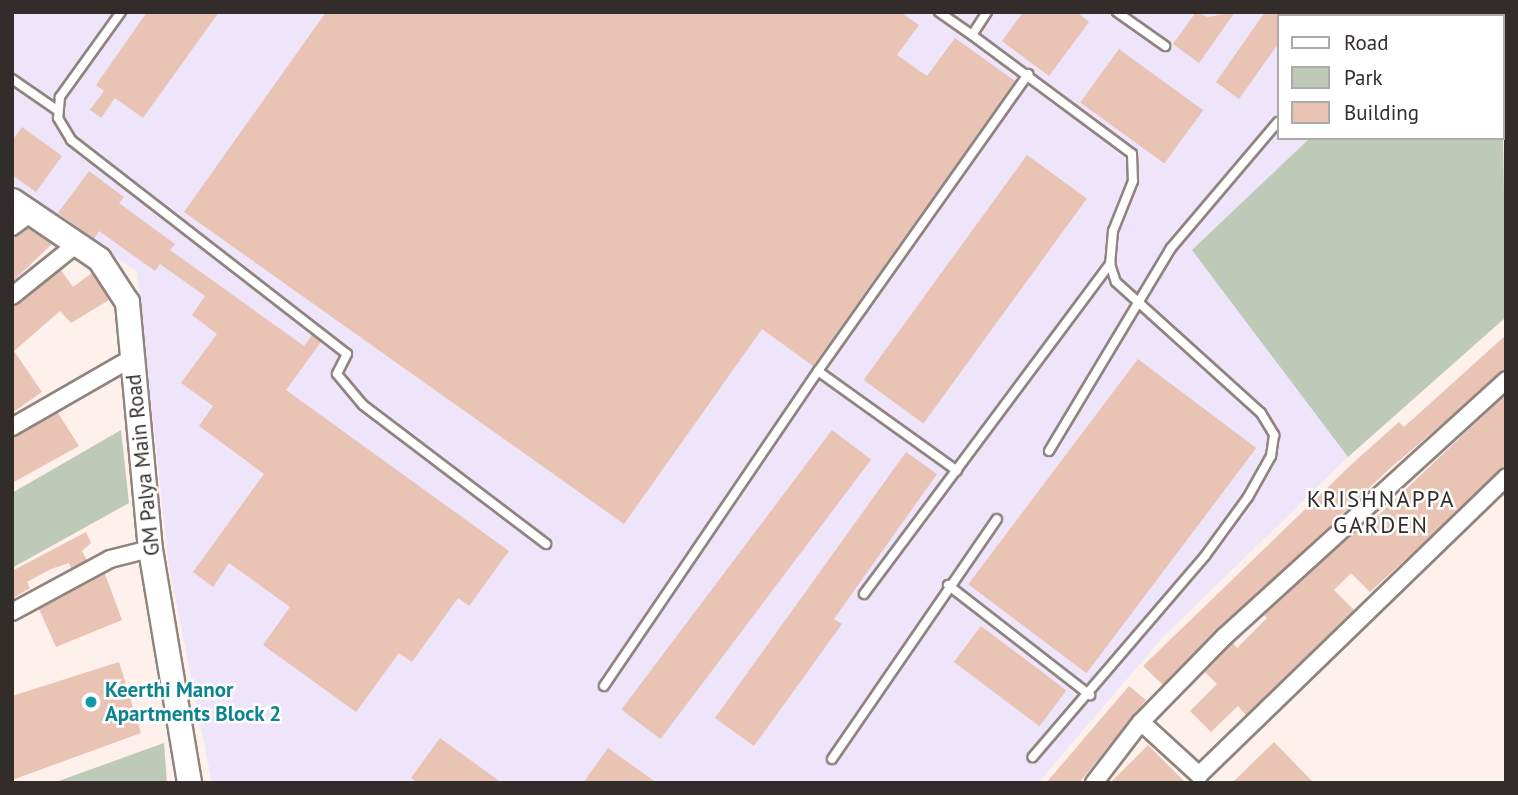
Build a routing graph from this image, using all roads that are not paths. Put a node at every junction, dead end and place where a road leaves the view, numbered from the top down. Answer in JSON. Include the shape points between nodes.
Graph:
{"nodes":[{"id":1,"x":121,"y":12,"type":"edge"},
{"id":2,"x":939,"y":12,"type":"edge"},
{"id":3,"x":987,"y":12,"type":"edge"},
{"id":4,"x":1117,"y":12,"type":"edge"},
{"id":5,"x":972,"y":35,"type":"junction"},
{"id":6,"x":1166,"y":46,"type":"dead end"},
{"id":7,"x":1028,"y":74,"type":"junction"},
{"id":8,"x":12,"y":79,"type":"edge"},
{"id":9,"x":57,"y":110,"type":"junction"},
{"id":10,"x":1276,"y":124,"type":"edge"},
{"id":11,"x":22,"y":206,"type":"edge"},
{"id":12,"x":12,"y":227,"type":"edge"},
{"id":13,"x":77,"y":244,"type":"junction"},
{"id":14,"x":1110,"y":264,"type":"junction"},
{"id":15,"x":12,"y":296,"type":"edge"},
{"id":16,"x":1138,"y":307,"type":"junction"},
{"id":17,"x":132,"y":358,"type":"junction"},
{"id":18,"x":818,"y":371,"type":"junction"},
{"id":19,"x":1506,"y":380,"type":"edge"},
{"id":20,"x":12,"y":428,"type":"edge"},
{"id":21,"x":1049,"y":451,"type":"dead end"},
{"id":22,"x":957,"y":471,"type":"junction"},
{"id":23,"x":1506,"y":477,"type":"edge"},
{"id":24,"x":997,"y":519,"type":"dead end"},
{"id":25,"x":546,"y":544,"type":"dead end"},
{"id":26,"x":150,"y":549,"type":"junction"},
{"id":27,"x":947,"y":585,"type":"junction"},
{"id":28,"x":864,"y":594,"type":"dead end"},
{"id":29,"x":12,"y":612,"type":"edge"},
{"id":30,"x":604,"y":686,"type":"dead end"},
{"id":31,"x":1090,"y":695,"type":"junction"},
{"id":32,"x":1141,"y":722,"type":"junction"},
{"id":33,"x":1033,"y":757,"type":"dead end"},
{"id":34,"x":832,"y":759,"type":"dead end"},
{"id":35,"x":1196,"y":779,"type":"edge"},
{"id":36,"x":189,"y":783,"type":"edge"},
{"id":37,"x":1094,"y":783,"type":"edge"}],
"edges":[{"from":1,"to":9,"type":"lane","via":[[60,97]]},
{"from":2,"to":5,"type":"lane"},
{"from":3,"to":5,"type":"lane"},
{"from":4,"to":6,"type":"lane"},
{"from":5,"to":7,"type":"lane"},
{"from":7,"to":14,"type":"lane","via":[[1132,153],[1133,181],[1114,231]]},
{"from":7,"to":18,"type":"lane"},
{"from":8,"to":9,"type":"lane"},
{"from":9,"to":25,"type":"lane","via":[[71,140],[347,354],[337,374],[363,405]]},
{"from":10,"to":16,"type":"lane","via":[[1171,248]]},
{"from":11,"to":12,"type":"street"},
{"from":11,"to":13,"type":"main road","name":"GM Palya Main Road"},
{"from":13,"to":15,"type":"street"},
{"from":13,"to":17,"type":"main road","name":"GM Palya Main Road","via":[[107,266],[124,293]]},
{"from":14,"to":16,"type":"lane","via":[[1116,282]]},
{"from":14,"to":22,"type":"lane"},
{"from":16,"to":21,"type":"lane"},
{"from":16,"to":31,"type":"lane","via":[[1261,413],[1275,443],[1248,497],[1205,556]]},
{"from":17,"to":20,"type":"street"},
{"from":17,"to":26,"type":"main road","name":"GM Palya Main Road"},
{"from":18,"to":22,"type":"lane"},
{"from":18,"to":30,"type":"lane"},
{"from":19,"to":32,"type":"street","via":[[1286,578]]},
{"from":22,"to":28,"type":"lane"},
{"from":23,"to":35,"type":"street"},
{"from":24,"to":27,"type":"lane"},
{"from":26,"to":29,"type":"street","via":[[110,559]]},
{"from":26,"to":36,"type":"main road","name":"GM Palya Main Road"},
{"from":27,"to":31,"type":"lane"},
{"from":27,"to":34,"type":"lane"},
{"from":31,"to":33,"type":"lane"},
{"from":32,"to":35,"type":"street"},
{"from":32,"to":37,"type":"street"}]}
